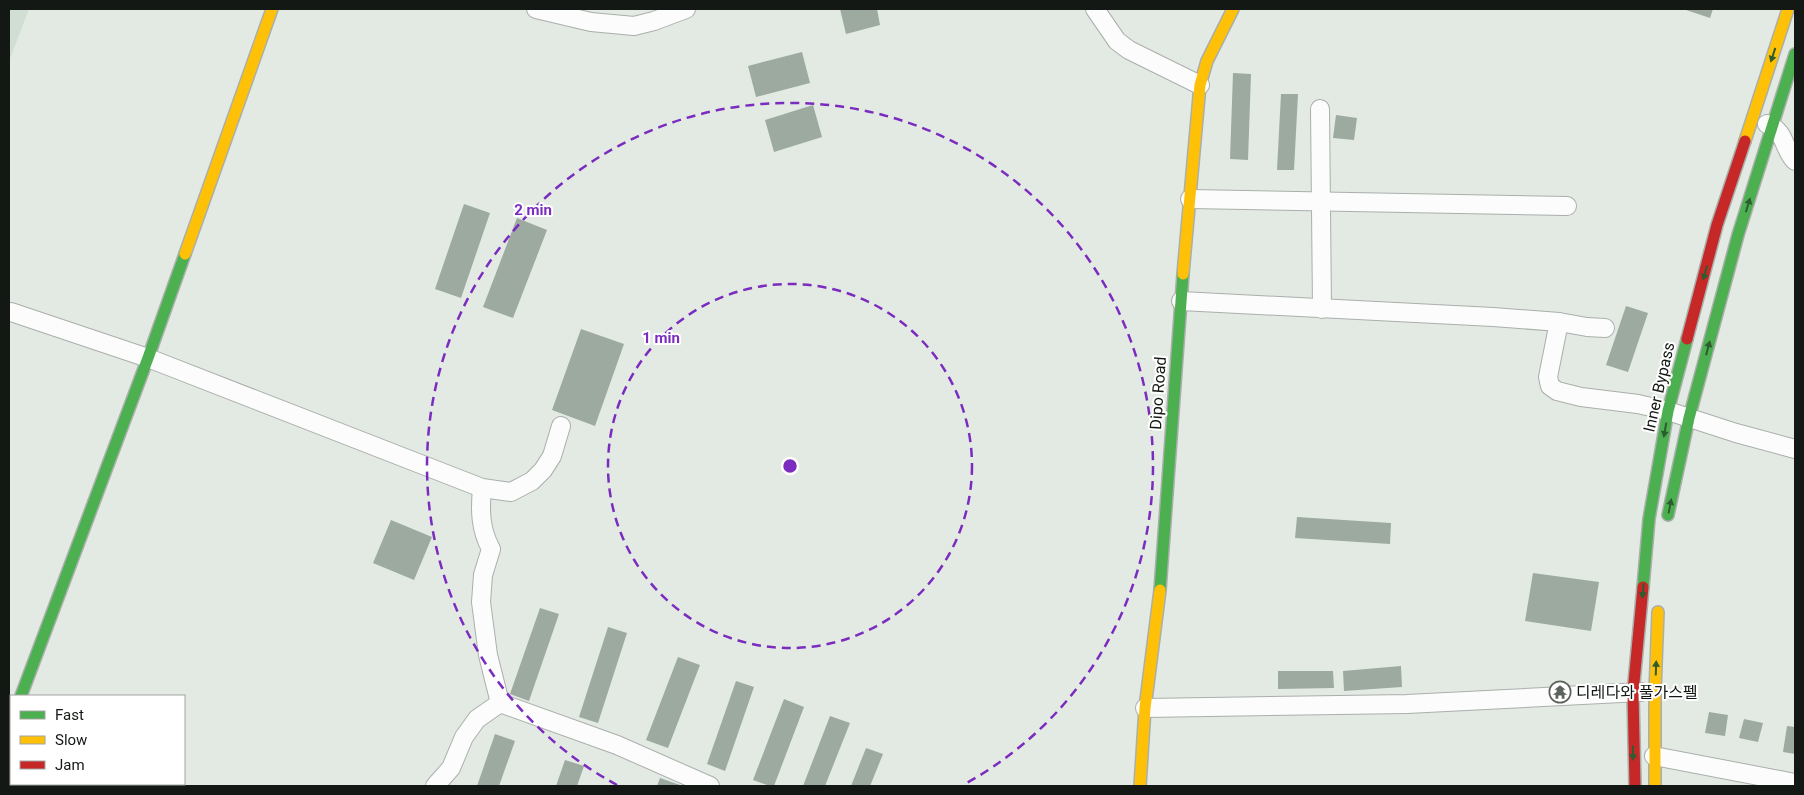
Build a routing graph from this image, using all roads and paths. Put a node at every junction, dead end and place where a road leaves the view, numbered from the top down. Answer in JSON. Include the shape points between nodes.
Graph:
{"nodes":[{"id":1,"x":272,"y":9,"type":"edge"},
{"id":2,"x":536,"y":9,"type":"edge"},
{"id":3,"x":686,"y":9,"type":"edge"},
{"id":4,"x":1095,"y":9,"type":"edge"},
{"id":5,"x":1233,"y":9,"type":"edge"},
{"id":6,"x":1788,"y":9,"type":"edge"},
{"id":7,"x":1795,"y":54,"type":"edge"},
{"id":8,"x":1200,"y":85,"type":"junction"},
{"id":9,"x":1320,"y":109,"type":"dead end"},
{"id":10,"x":1753,"y":118,"type":"junction"},
{"id":11,"x":1772,"y":126,"type":"junction"},
{"id":12,"x":1795,"y":161,"type":"edge"},
{"id":13,"x":1190,"y":199,"type":"junction"},
{"id":14,"x":1320,"y":201,"type":"junction"},
{"id":15,"x":1567,"y":206,"type":"dead end"},
{"id":16,"x":1181,"y":301,"type":"junction"},
{"id":17,"x":1322,"y":309,"type":"junction"},
{"id":18,"x":11,"y":312,"type":"dead end"},
{"id":19,"x":1559,"y":322,"type":"junction"},
{"id":20,"x":1606,"y":328,"type":"dead end"},
{"id":21,"x":148,"y":358,"type":"junction"},
{"id":22,"x":1668,"y":411,"type":"junction"},
{"id":23,"x":1689,"y":418,"type":"junction"},
{"id":24,"x":561,"y":426,"type":"dead end"},
{"id":25,"x":1795,"y":449,"type":"edge"},
{"id":26,"x":482,"y":488,"type":"junction"},
{"id":27,"x":1666,"y":528,"type":"dead end"},
{"id":28,"x":1658,"y":604,"type":"dead end"},
{"id":29,"x":1655,"y":692,"type":"junction"},
{"id":30,"x":1633,"y":693,"type":"junction"},
{"id":31,"x":21,"y":695,"type":"edge"},
{"id":32,"x":500,"y":703,"type":"junction"},
{"id":33,"x":1144,"y":708,"type":"junction"},
{"id":34,"x":1654,"y":756,"type":"junction"},
{"id":35,"x":1795,"y":783,"type":"edge"},
{"id":36,"x":706,"y":785,"type":"edge"},
{"id":37,"x":435,"y":786,"type":"edge"},
{"id":38,"x":1140,"y":786,"type":"edge"},
{"id":39,"x":1635,"y":786,"type":"edge"},
{"id":40,"x":1654,"y":786,"type":"edge"}],
"edges":[{"from":1,"to":21,"type":"main road"},
{"from":2,"to":3,"type":"street","via":[[591,22],[634,26]]},
{"from":4,"to":8,"type":"street","via":[[1117,41],[1129,50]]},
{"from":5,"to":8,"type":"main road","name":"Dipo Road","via":[[1207,61]]},
{"from":6,"to":10,"type":"main road","name":"Inner Bypass","one_way":true},
{"from":7,"to":11,"type":"main road"},
{"from":8,"to":13,"type":"main road","name":"Dipo Road"},
{"from":9,"to":14,"type":"street"},
{"from":10,"to":11,"type":"street"},
{"from":10,"to":22,"type":"main road","name":"Inner Bypass","one_way":true,"via":[[1717,225]]},
{"from":11,"to":12,"type":"street","via":[[1781,134]]},
{"from":23,"to":11,"type":"main road","one_way":true,"via":[[1738,235]]},
{"from":13,"to":14,"type":"street"},
{"from":13,"to":16,"type":"main road","name":"Dipo Road"},
{"from":14,"to":15,"type":"street"},
{"from":14,"to":17,"type":"street"},
{"from":16,"to":17,"type":"street"},
{"from":16,"to":33,"type":"main road","name":"Dipo Road","via":[[1162,578]]},
{"from":17,"to":19,"type":"street"},
{"from":18,"to":21,"type":"street"},
{"from":19,"to":20,"type":"street"},
{"from":19,"to":22,"type":"street","via":[[1548,377],[1550,386],[1581,397]]},
{"from":21,"to":26,"type":"street"},
{"from":21,"to":31,"type":"main road"},
{"from":22,"to":23,"type":"street"},
{"from":22,"to":30,"type":"main road","name":"Inner Bypass","one_way":true,"via":[[1649,519]]},
{"from":23,"to":25,"type":"street"},
{"from":27,"to":23,"type":"main road","one_way":true},
{"from":24,"to":26,"type":"street","via":[[552,456],[532,481],[511,492]]},
{"from":26,"to":32,"type":"street","via":[[482,525],[491,549],[483,575],[481,602],[488,654]]},
{"from":29,"to":28,"type":"main road","one_way":true},
{"from":29,"to":30,"type":"street"},
{"from":29,"to":34,"type":"main road"},
{"from":30,"to":33,"type":"street","via":[[1407,704]]},
{"from":30,"to":39,"type":"main road","name":"Inner Bypass","one_way":true},
{"from":32,"to":36,"type":"street","via":[[617,745]]},
{"from":32,"to":37,"type":"street","via":[[477,719],[464,737],[451,768]]},
{"from":33,"to":38,"type":"main road","name":"Dipo Road"},
{"from":34,"to":35,"type":"street"},
{"from":34,"to":40,"type":"main road"}]}
